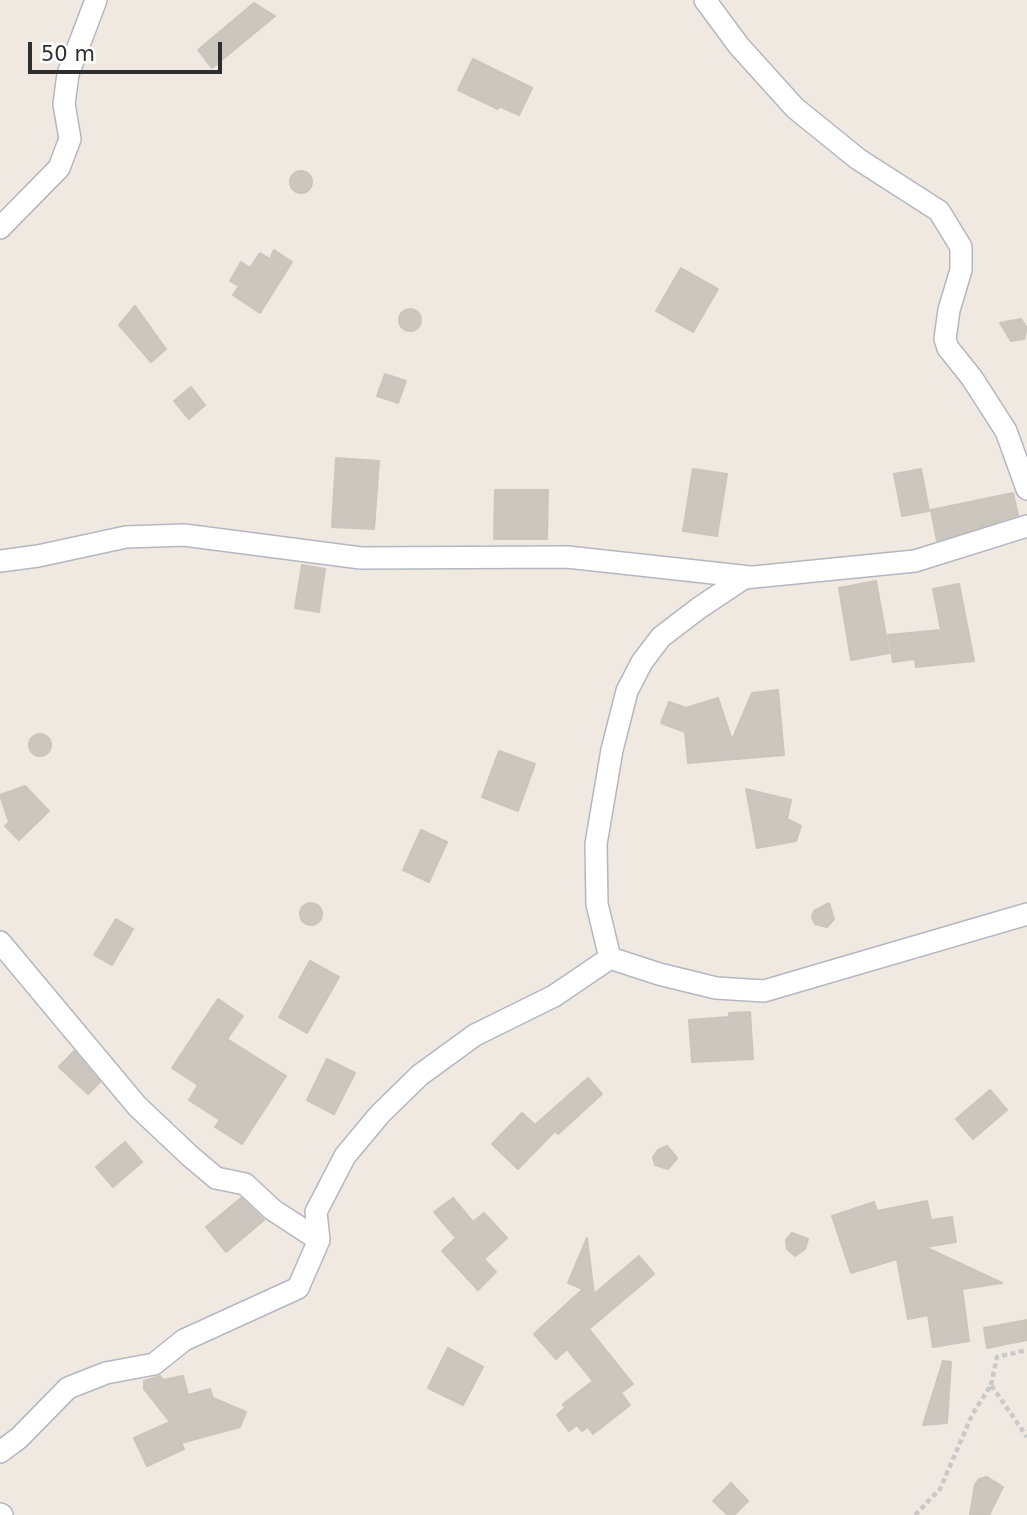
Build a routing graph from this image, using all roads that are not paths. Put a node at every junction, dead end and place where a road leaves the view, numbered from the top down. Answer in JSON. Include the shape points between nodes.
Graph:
{"nodes":[{"id":1,"x":96,"y":0,"type":"edge"},
{"id":2,"x":705,"y":0,"type":"edge"},
{"id":3,"x":0,"y":228,"type":"edge"},
{"id":4,"x":1027,"y":489,"type":"edge"},
{"id":5,"x":1027,"y":526,"type":"edge"},
{"id":6,"x":0,"y":561,"type":"edge"},
{"id":7,"x":750,"y":577,"type":"junction"},
{"id":8,"x":1027,"y":914,"type":"edge"},
{"id":9,"x":0,"y":942,"type":"edge"},
{"id":10,"x":610,"y":957,"type":"junction"},
{"id":11,"x":319,"y":1240,"type":"junction"},
{"id":12,"x":0,"y":1452,"type":"edge"}],
"edges":[{"from":1,"to":3,"type":"street","via":[[68,74],[64,104],[70,139],[59,169]]},
{"from":2,"to":4,"type":"street","via":[[795,108],[858,159],[939,211],[961,247],[961,270],[945,339],[1006,431]]},
{"from":5,"to":7,"type":"street","via":[[915,561]]},
{"from":6,"to":7,"type":"street","via":[[126,537],[184,535],[360,558],[567,557]]},
{"from":7,"to":10,"type":"street","via":[[661,637],[627,691],[596,844],[597,904]]},
{"from":8,"to":10,"type":"street","via":[[764,991],[716,988]]},
{"from":9,"to":11,"type":"street","via":[[136,1106],[216,1178],[245,1184],[272,1210]]},
{"from":10,"to":11,"type":"street","via":[[554,996],[475,1035],[420,1075],[345,1156],[316,1212]]},
{"from":11,"to":12,"type":"street","via":[[298,1288],[184,1340],[155,1364],[106,1373],[68,1388]]}]}
